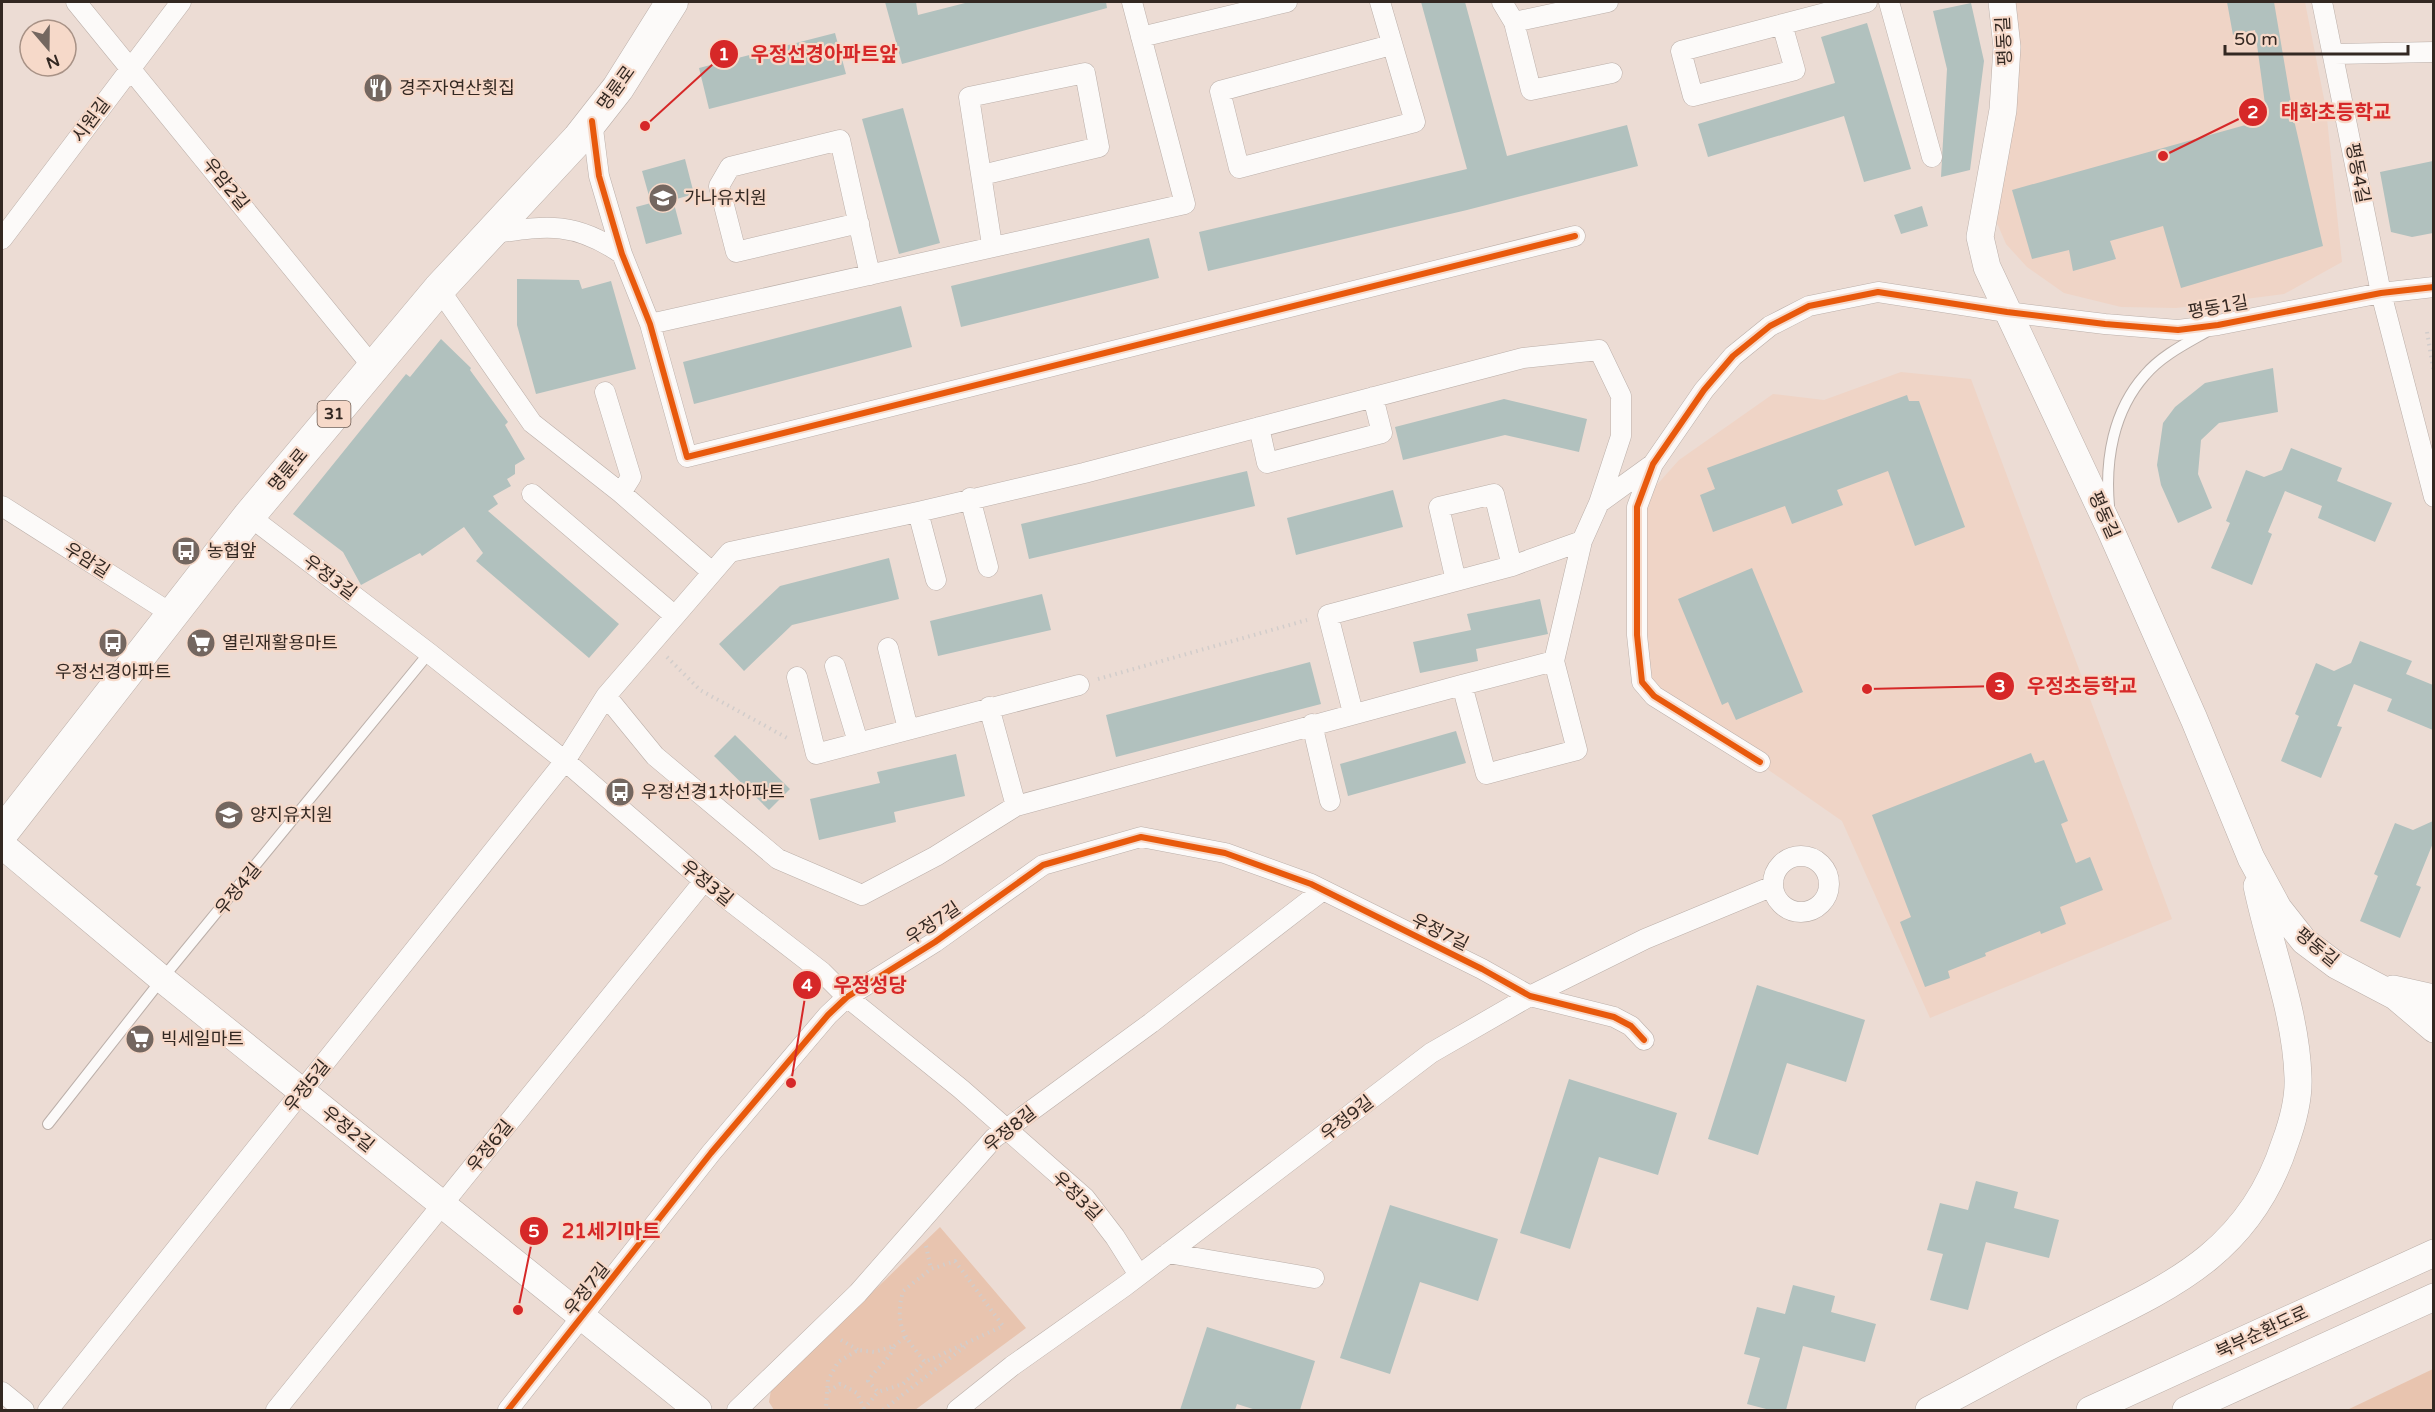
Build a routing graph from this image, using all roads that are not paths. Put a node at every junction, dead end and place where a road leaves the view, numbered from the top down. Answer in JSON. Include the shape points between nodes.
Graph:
{"nodes":[{"id":1,"x":76,"y":2,"type":"edge"},
{"id":2,"x":181,"y":2,"type":"edge"},
{"id":3,"x":672,"y":2,"type":"edge"},
{"id":4,"x":1132,"y":2,"type":"edge"},
{"id":5,"x":1287,"y":2,"type":"edge"},
{"id":6,"x":1380,"y":2,"type":"edge"},
{"id":7,"x":1502,"y":2,"type":"edge"},
{"id":8,"x":1608,"y":2,"type":"edge"},
{"id":9,"x":1867,"y":2,"type":"edge"},
{"id":10,"x":1889,"y":2,"type":"edge"},
{"id":11,"x":2002,"y":2,"type":"edge"},
{"id":12,"x":2322,"y":2,"type":"edge"},
{"id":13,"x":1514,"y":22,"type":"junction"},
{"id":14,"x":1782,"y":24,"type":"junction"},
{"id":15,"x":1141,"y":37,"type":"junction"},
{"id":16,"x":1391,"y":45,"type":"junction"},
{"id":17,"x":2433,"y":52,"type":"edge"},
{"id":18,"x":2335,"y":54,"type":"junction"},
{"id":19,"x":131,"y":66,"type":"junction"},
{"id":20,"x":1612,"y":73,"type":"dead end"},
{"id":21,"x":592,"y":121,"type":"junction"},
{"id":22,"x":1932,"y":157,"type":"dead end"},
{"id":23,"x":982,"y":175,"type":"junction"},
{"id":24,"x":859,"y":223,"type":"junction"},
{"id":25,"x":489,"y":234,"type":"junction"},
{"id":26,"x":1575,"y":236,"type":"dead end"},
{"id":27,"x":2,"y":239,"type":"edge"},
{"id":28,"x":992,"y":245,"type":"junction"},
{"id":29,"x":622,"y":254,"type":"junction"},
{"id":30,"x":870,"y":275,"type":"junction"},
{"id":31,"x":2433,"y":287,"type":"edge"},
{"id":32,"x":439,"y":289,"type":"junction"},
{"id":33,"x":2381,"y":293,"type":"junction"},
{"id":34,"x":2007,"y":312,"type":"junction"},
{"id":35,"x":650,"y":324,"type":"junction"},
{"id":36,"x":2218,"y":324,"type":"junction"},
{"id":37,"x":373,"y":368,"type":"junction"},
{"id":38,"x":605,"y":392,"type":"dead end"},
{"id":39,"x":1373,"y":397,"type":"junction"},
{"id":40,"x":1258,"y":427,"type":"junction"},
{"id":41,"x":1653,"y":464,"type":"junction"},
{"id":42,"x":621,"y":493,"type":"junction"},
{"id":43,"x":532,"y":494,"type":"dead end"},
{"id":44,"x":2433,"y":497,"type":"edge"},
{"id":45,"x":970,"y":498,"type":"junction"},
{"id":46,"x":1599,"y":503,"type":"junction"},
{"id":47,"x":2,"y":506,"type":"edge"},
{"id":48,"x":918,"y":512,"type":"junction"},
{"id":49,"x":249,"y":516,"type":"junction"},
{"id":50,"x":2111,"y":531,"type":"junction"},
{"id":51,"x":1582,"y":541,"type":"junction"},
{"id":52,"x":1512,"y":566,"type":"junction"},
{"id":53,"x":988,"y":567,"type":"dead end"},
{"id":54,"x":712,"y":572,"type":"junction"},
{"id":55,"x":936,"y":580,"type":"dead end"},
{"id":56,"x":1456,"y":581,"type":"junction"},
{"id":57,"x":172,"y":614,"type":"junction"},
{"id":58,"x":675,"y":616,"type":"junction"},
{"id":59,"x":888,"y":648,"type":"dead end"},
{"id":60,"x":429,"y":653,"type":"junction"},
{"id":61,"x":1554,"y":661,"type":"junction"},
{"id":62,"x":835,"y":666,"type":"dead end"},
{"id":63,"x":797,"y":677,"type":"dead end"},
{"id":64,"x":1079,"y":685,"type":"road end"},
{"id":65,"x":1462,"y":685,"type":"junction"},
{"id":66,"x":606,"y":696,"type":"junction"},
{"id":67,"x":989,"y":707,"type":"junction"},
{"id":68,"x":1353,"y":713,"type":"junction"},
{"id":69,"x":1312,"y":724,"type":"junction"},
{"id":70,"x":908,"y":729,"type":"junction"},
{"id":71,"x":858,"y":742,"type":"junction"},
{"id":72,"x":565,"y":761,"type":"junction"},
{"id":73,"x":1760,"y":762,"type":"dead end"},
{"id":74,"x":1330,"y":801,"type":"dead end"},
{"id":75,"x":1016,"y":806,"type":"junction"},
{"id":76,"x":2,"y":833,"type":"edge"},
{"id":77,"x":2,"y":845,"type":"edge"},
{"id":78,"x":2251,"y":858,"type":"junction"},
{"id":79,"x":704,"y":881,"type":"junction"},
{"id":80,"x":1773,"y":886,"type":"dead end"},
{"id":81,"x":1323,"y":890,"type":"junction"},
{"id":82,"x":2364,"y":979,"type":"junction"},
{"id":83,"x":162,"y":980,"type":"junction"},
{"id":84,"x":1530,"y":996,"type":"junction"},
{"id":85,"x":847,"y":997,"type":"junction"},
{"id":86,"x":2433,"y":998,"type":"edge"},
{"id":87,"x":2433,"y":1029,"type":"edge"},
{"id":88,"x":1644,"y":1040,"type":"dead end"},
{"id":89,"x":302,"y":1092,"type":"junction"},
{"id":90,"x":48,"y":1124,"type":"dead end"},
{"id":91,"x":1005,"y":1130,"type":"junction"},
{"id":92,"x":442,"y":1205,"type":"junction"},
{"id":93,"x":1168,"y":1253,"type":"junction"},
{"id":94,"x":2433,"y":1253,"type":"edge"},
{"id":95,"x":1139,"y":1275,"type":"junction"},
{"id":96,"x":1314,"y":1278,"type":"dead end"},
{"id":97,"x":2433,"y":1298,"type":"edge"},
{"id":98,"x":584,"y":1317,"type":"junction"},
{"id":99,"x":2,"y":1392,"type":"edge"},
{"id":100,"x":24,"y":1410,"type":"edge"},
{"id":101,"x":48,"y":1410,"type":"edge"},
{"id":102,"x":276,"y":1410,"type":"edge"},
{"id":103,"x":508,"y":1410,"type":"edge"},
{"id":104,"x":698,"y":1410,"type":"edge"},
{"id":105,"x":737,"y":1410,"type":"edge"},
{"id":106,"x":957,"y":1410,"type":"edge"},
{"id":107,"x":1929,"y":1410,"type":"edge"},
{"id":108,"x":2090,"y":1410,"type":"edge"},
{"id":109,"x":2186,"y":1410,"type":"edge"}],
"edges":[{"from":1,"to":19,"type":"street","name":"우암2길"},
{"from":2,"to":19,"type":"street","name":"시원길"},
{"from":3,"to":21,"type":"main road","name":"명륜로","number":"31","via":[[655,33]]},
{"from":4,"to":15,"type":"street"},
{"from":5,"to":15,"type":"street"},
{"from":6,"to":16,"type":"street"},
{"from":7,"to":13,"type":"street"},
{"from":8,"to":13,"type":"street"},
{"from":9,"to":14,"type":"street"},
{"from":10,"to":22,"type":"street"},
{"from":11,"to":34,"type":"street","name":"평동길","via":[[2007,47],[2003,110],[1980,237],[1987,267]]},
{"from":12,"to":18,"type":"street","name":"평동4길"},
{"from":13,"to":20,"type":"street","via":[[1531,90]]},
{"from":14,"to":14,"type":"street","via":[[1681,51],[1693,96],[1795,70]]},
{"from":15,"to":28,"type":"street","via":[[1185,204]]},
{"from":16,"to":16,"type":"street","via":[[1220,91],[1239,168],[1414,122]]},
{"from":17,"to":18,"type":"street"},
{"from":18,"to":33,"type":"street","name":"평동4길"},
{"from":19,"to":27,"type":"street","name":"시원길"},
{"from":19,"to":37,"type":"street","name":"우암2길"},
{"from":21,"to":25,"type":"main road","name":"명륜로","number":"31"},
{"from":21,"to":29,"type":"street","via":[[598,176]]},
{"from":23,"to":23,"type":"street","via":[[969,97],[1085,73],[1099,147]]},
{"from":23,"to":28,"type":"street"},
{"from":24,"to":24,"type":"street","via":[[840,140],[730,167],[719,186],[736,252]]},
{"from":24,"to":30,"type":"street"},
{"from":25,"to":29,"type":"street","via":[[537,227],[570,228],[598,237]]},
{"from":25,"to":32,"type":"main road","name":"명륜로","number":"31"},
{"from":26,"to":35,"type":"street","via":[[687,457]]},
{"from":28,"to":30,"type":"street"},
{"from":29,"to":35,"type":"street"},
{"from":30,"to":35,"type":"street"},
{"from":31,"to":33,"type":"street","name":"평동1길"},
{"from":32,"to":37,"type":"main road","name":"명륜로","number":"31"},
{"from":32,"to":42,"type":"street","via":[[532,423]]},
{"from":33,"to":36,"type":"street","name":"평동1길"},
{"from":33,"to":44,"type":"street","name":"평동4길"},
{"from":34,"to":36,"type":"street","name":"평동1길","via":[[2178,330]]},
{"from":34,"to":41,"type":"street","name":"평동1길","via":[[1878,292],[1809,306],[1770,326],[1733,356],[1697,399]]},
{"from":34,"to":50,"type":"street","name":"평동길"},
{"from":36,"to":50,"type":"lane","via":[[2174,350],[2145,374],[2125,405],[2108,459]]},
{"from":37,"to":49,"type":"main road","name":"명륜로","number":"31"},
{"from":38,"to":42,"type":"street","via":[[631,477]]},
{"from":39,"to":40,"type":"street","name":"우정5길"},
{"from":39,"to":40,"type":"street","via":[[1382,433],[1267,463]]},
{"from":39,"to":46,"type":"street","name":"우정5길","via":[[1523,358],[1599,350],[1620,396],[1621,436]]},
{"from":40,"to":45,"type":"street","name":"우정5길"},
{"from":41,"to":46,"type":"street"},
{"from":41,"to":73,"type":"street","via":[[1637,507],[1637,635],[1642,682],[1654,696]]},
{"from":42,"to":54,"type":"street"},
{"from":43,"to":58,"type":"street"},
{"from":45,"to":48,"type":"street","name":"우정5길"},
{"from":45,"to":53,"type":"street"},
{"from":46,"to":51,"type":"street"},
{"from":47,"to":57,"type":"street","name":"우암길"},
{"from":48,"to":54,"type":"street","name":"우정5길","via":[[730,552]]},
{"from":48,"to":55,"type":"street"},
{"from":49,"to":57,"type":"main road","name":"명륜로","number":"31"},
{"from":49,"to":60,"type":"street","name":"우정3길"},
{"from":50,"to":78,"type":"street","name":"평동길"},
{"from":51,"to":52,"type":"street"},
{"from":51,"to":61,"type":"street"},
{"from":52,"to":56,"type":"street"},
{"from":52,"to":56,"type":"street","via":[[1494,494],[1439,507]]},
{"from":54,"to":58,"type":"street","name":"우정5길"},
{"from":56,"to":68,"type":"street","via":[[1328,615]]},
{"from":57,"to":76,"type":"main road","name":"명륜로","number":"31"},
{"from":58,"to":66,"type":"street","name":"우정5길"},
{"from":59,"to":70,"type":"street"},
{"from":60,"to":72,"type":"street","name":"우정3길"},
{"from":60,"to":83,"type":"lane","name":"우정4길"},
{"from":61,"to":65,"type":"street"},
{"from":61,"to":65,"type":"street","via":[[1577,750],[1486,774]]},
{"from":62,"to":71,"type":"street"},
{"from":63,"to":71,"type":"street","via":[[816,754]]},
{"from":64,"to":67,"type":"street"},
{"from":65,"to":68,"type":"street"},
{"from":66,"to":72,"type":"street","name":"우정5길"},
{"from":66,"to":75,"type":"street","via":[[655,756],[778,859],[862,895],[936,856]]},
{"from":67,"to":70,"type":"street"},
{"from":67,"to":75,"type":"street"},
{"from":68,"to":69,"type":"street"},
{"from":69,"to":74,"type":"street"},
{"from":69,"to":75,"type":"street"},
{"from":70,"to":71,"type":"street"},
{"from":72,"to":79,"type":"street","name":"우정3길"},
{"from":72,"to":89,"type":"street","name":"우정5길"},
{"from":77,"to":83,"type":"street","name":"우정2길"},
{"from":78,"to":82,"type":"street","name":"평동길","via":[[2278,908],[2304,941],[2336,965]]},
{"from":78,"to":107,"type":"street","via":[[2293,1035],[2299,1079],[2290,1127],[2274,1177],[2244,1226],[2205,1262],[2157,1292]]},
{"from":79,"to":85,"type":"street","name":"우정3길","via":[[822,972]]},
{"from":79,"to":92,"type":"street","name":"우정6길"},
{"from":80,"to":84,"type":"street","name":"우정9길","via":[[1645,939]]},
{"from":81,"to":84,"type":"street","name":"우정7길"},
{"from":81,"to":85,"type":"street","name":"우정7길","via":[[1225,853],[1140,837],[1043,865],[936,942]]},
{"from":81,"to":91,"type":"street","name":"우정8길"},
{"from":82,"to":86,"type":"street"},
{"from":82,"to":87,"type":"street","via":[[2395,996]]},
{"from":83,"to":89,"type":"street","name":"우정2길"},
{"from":83,"to":90,"type":"lane","name":"우정4길"},
{"from":84,"to":88,"type":"street","name":"우정7길","via":[[1614,1017],[1631,1026]]},
{"from":84,"to":93,"type":"street","name":"우정9길","via":[[1431,1053]]},
{"from":85,"to":91,"type":"street","name":"우정3길","via":[[961,1089]]},
{"from":85,"to":98,"type":"street","name":"우정7길","via":[[718,1144]]},
{"from":89,"to":92,"type":"street","name":"우정2길"},
{"from":89,"to":101,"type":"street","name":"우정5길"},
{"from":91,"to":95,"type":"street","name":"우정3길","via":[[1085,1198]]},
{"from":91,"to":105,"type":"street","name":"우정8길","via":[[858,1293]]},
{"from":92,"to":98,"type":"street","name":"우정2길"},
{"from":92,"to":102,"type":"street","name":"우정6길"},
{"from":93,"to":95,"type":"street","name":"우정9길"},
{"from":93,"to":96,"type":"street"},
{"from":94,"to":108,"type":"street","name":"북부순환도로"},
{"from":95,"to":106,"type":"street","name":"우정9길"},
{"from":97,"to":109,"type":"street"},
{"from":98,"to":103,"type":"street","name":"우정7길"},
{"from":98,"to":104,"type":"street","name":"우정2길"},
{"from":99,"to":100,"type":"street"}]}
